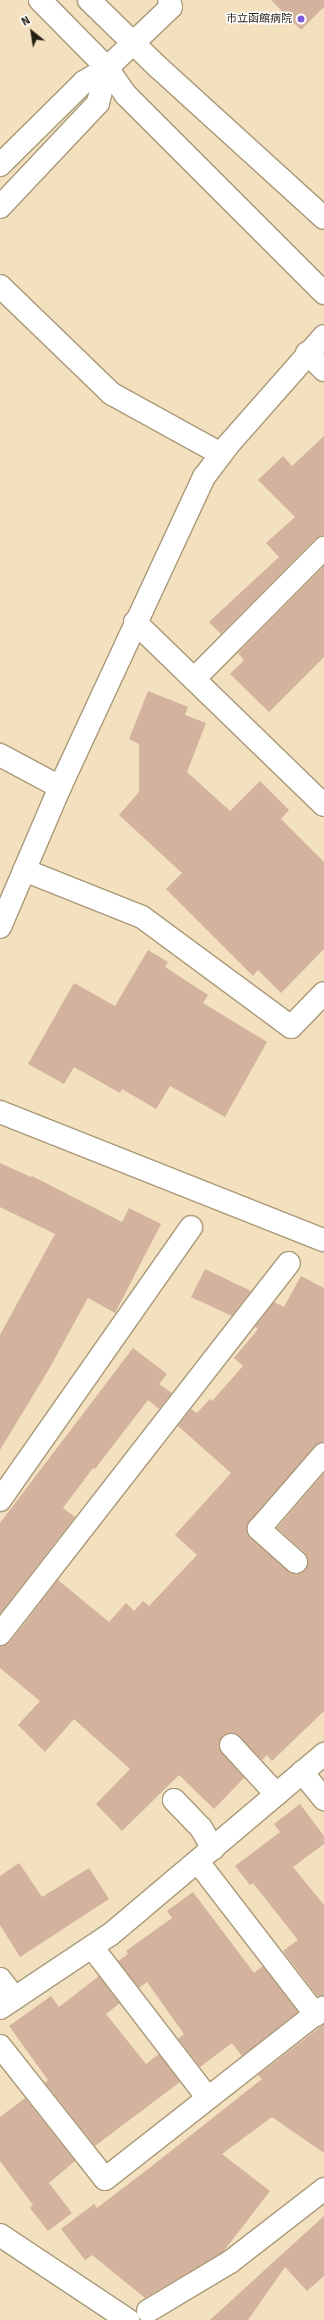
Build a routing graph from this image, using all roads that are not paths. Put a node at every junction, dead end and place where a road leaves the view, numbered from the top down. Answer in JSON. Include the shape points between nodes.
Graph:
{"nodes":[{"id":1,"x":40,"y":0,"type":"edge"},
{"id":2,"x":89,"y":0,"type":"edge"},
{"id":3,"x":169,"y":0,"type":"edge"},
{"id":4,"x":132,"y":41,"type":"junction"},
{"id":5,"x":107,"y":68,"type":"junction"},
{"id":6,"x":0,"y":165,"type":"edge"},
{"id":7,"x":0,"y":207,"type":"edge"},
{"id":8,"x":324,"y":218,"type":"edge"},
{"id":9,"x":0,"y":286,"type":"edge"},
{"id":10,"x":324,"y":293,"type":"edge"},
{"id":11,"x":324,"y":336,"type":"edge"},
{"id":12,"x":307,"y":353,"type":"junction"},
{"id":13,"x":324,"y":370,"type":"edge"},
{"id":14,"x":221,"y":454,"type":"junction"},
{"id":15,"x":324,"y":548,"type":"edge"},
{"id":16,"x":135,"y":622,"type":"junction"},
{"id":17,"x":194,"y":679,"type":"junction"},
{"id":18,"x":0,"y":755,"type":"edge"},
{"id":19,"x":60,"y":787,"type":"junction"},
{"id":20,"x":324,"y":805,"type":"edge"},
{"id":21,"x":24,"y":870,"type":"junction"},
{"id":22,"x":0,"y":927,"type":"edge"},
{"id":23,"x":324,"y":993,"type":"edge"},
{"id":24,"x":0,"y":1112,"type":"edge"},
{"id":25,"x":191,"y":1226,"type":"dead end"},
{"id":26,"x":324,"y":1240,"type":"edge"},
{"id":27,"x":289,"y":1263,"type":"dead end"},
{"id":28,"x":324,"y":1454,"type":"edge"},
{"id":29,"x":0,"y":1500,"type":"edge"},
{"id":30,"x":296,"y":1562,"type":"dead end"},
{"id":31,"x":0,"y":1634,"type":"edge"},
{"id":32,"x":231,"y":1744,"type":"dead end"},
{"id":33,"x":324,"y":1754,"type":"edge"},
{"id":34,"x":302,"y":1772,"type":"junction"},
{"id":35,"x":276,"y":1794,"type":"junction"},
{"id":36,"x":174,"y":1800,"type":"dead end"},
{"id":37,"x":324,"y":1800,"type":"edge"},
{"id":38,"x":206,"y":1856,"type":"junction"},
{"id":39,"x":92,"y":1947,"type":"junction"},
{"id":40,"x":0,"y":1979,"type":"edge"},
{"id":41,"x":7,"y":2003,"type":"edge"},
{"id":42,"x":320,"y":2011,"type":"edge"},
{"id":43,"x":0,"y":2046,"type":"edge"},
{"id":44,"x":208,"y":2098,"type":"junction"},
{"id":45,"x":324,"y":2189,"type":"edge"},
{"id":46,"x":0,"y":2235,"type":"edge"},
{"id":47,"x":148,"y":2311,"type":"dead end"},
{"id":48,"x":128,"y":2320,"type":"edge"}],
"edges":[{"from":1,"to":5,"type":"street"},
{"from":2,"to":4,"type":"street"},
{"from":3,"to":4,"type":"street","via":[[171,7]]},
{"from":4,"to":5,"type":"street"},
{"from":4,"to":8,"type":"street"},
{"from":5,"to":6,"type":"street","via":[[84,82]]},
{"from":5,"to":7,"type":"street","via":[[98,103]]},
{"from":5,"to":10,"type":"street","via":[[126,95]]},
{"from":9,"to":14,"type":"street","via":[[112,394]]},
{"from":11,"to":12,"type":"street"},
{"from":12,"to":13,"type":"street"},
{"from":12,"to":14,"type":"street"},
{"from":14,"to":16,"type":"street","via":[[204,477]]},
{"from":15,"to":17,"type":"street"},
{"from":16,"to":17,"type":"street"},
{"from":16,"to":19,"type":"street"},
{"from":17,"to":20,"type":"street"},
{"from":18,"to":19,"type":"street"},
{"from":19,"to":21,"type":"street"},
{"from":21,"to":22,"type":"street"},
{"from":21,"to":23,"type":"street","via":[[142,916],[291,1027]]},
{"from":24,"to":26,"type":"street"},
{"from":25,"to":29,"type":"street"},
{"from":27,"to":31,"type":"street"},
{"from":28,"to":30,"type":"street","via":[[259,1529]]},
{"from":32,"to":35,"type":"street"},
{"from":33,"to":34,"type":"street"},
{"from":34,"to":35,"type":"street"},
{"from":34,"to":37,"type":"street"},
{"from":35,"to":38,"type":"street"},
{"from":36,"to":38,"type":"street","via":[[201,1828]]},
{"from":38,"to":39,"type":"street"},
{"from":38,"to":42,"type":"street"},
{"from":39,"to":41,"type":"street"},
{"from":39,"to":44,"type":"street"},
{"from":40,"to":41,"type":"street"},
{"from":42,"to":44,"type":"street"},
{"from":43,"to":44,"type":"street","via":[[105,2179]]},
{"from":45,"to":47,"type":"street","via":[[230,2262]]},
{"from":46,"to":48,"type":"street"}]}
